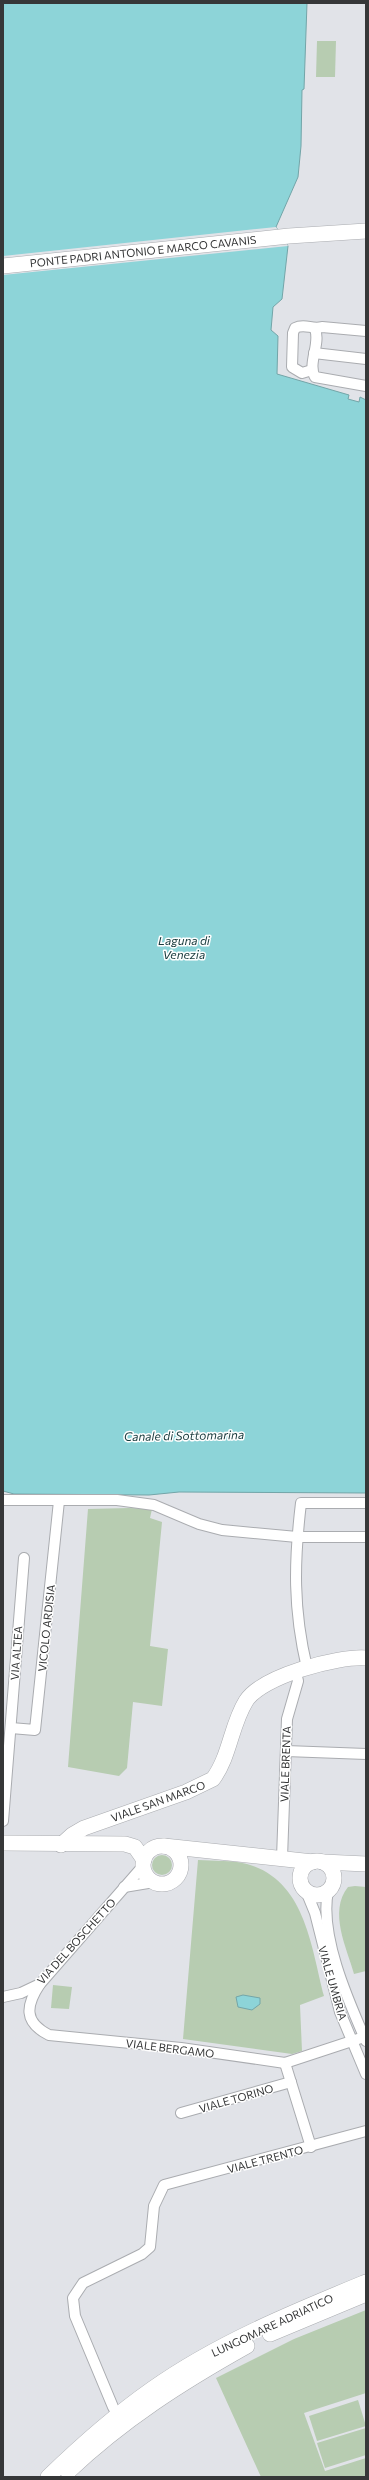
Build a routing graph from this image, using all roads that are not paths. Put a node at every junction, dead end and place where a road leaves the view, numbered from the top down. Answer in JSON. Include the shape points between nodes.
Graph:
{"nodes":[{"id":1,"x":366,"y":231,"type":"edge"},
{"id":2,"x":3,"y":266,"type":"edge"},
{"id":3,"x":315,"y":329,"type":"junction"},
{"id":4,"x":366,"y":331,"type":"edge"},
{"id":5,"x":314,"y":353,"type":"junction"},
{"id":6,"x":366,"y":359,"type":"edge"},
{"id":7,"x":312,"y":370,"type":"junction"},
{"id":8,"x":366,"y":386,"type":"edge"},
{"id":9,"x":3,"y":1500,"type":"edge"},
{"id":10,"x":59,"y":1501,"type":"junction"},
{"id":11,"x":366,"y":1503,"type":"edge"},
{"id":12,"x":366,"y":1537,"type":"edge"},
{"id":13,"x":297,"y":1538,"type":"junction"},
{"id":14,"x":24,"y":1558,"type":"dead end"},
{"id":15,"x":366,"y":1658,"type":"edge"},
{"id":16,"x":302,"y":1670,"type":"junction"},
{"id":17,"x":11,"y":1728,"type":"junction"},
{"id":18,"x":286,"y":1751,"type":"junction"},
{"id":19,"x":366,"y":1754,"type":"edge"},
{"id":20,"x":3,"y":1821,"type":"edge"},
{"id":21,"x":3,"y":1843,"type":"edge"},
{"id":22,"x":61,"y":1845,"type":"junction"},
{"id":23,"x":164,"y":1846,"type":"junction"},
{"id":24,"x":207,"y":1850,"type":"junction"},
{"id":25,"x":278,"y":1858,"type":"junction"},
{"id":26,"x":318,"y":1862,"type":"junction"},
{"id":27,"x":144,"y":1863,"type":"junction"},
{"id":28,"x":366,"y":1864,"type":"edge"},
{"id":29,"x":366,"y":1869,"type":"edge"},
{"id":30,"x":180,"y":1870,"type":"junction"},
{"id":31,"x":154,"y":1882,"type":"junction"},
{"id":32,"x":303,"y":1884,"type":"junction"},
{"id":33,"x":331,"y":1886,"type":"junction"},
{"id":34,"x":124,"y":1887,"type":"junction"},
{"id":35,"x":40,"y":1984,"type":"junction"},
{"id":36,"x":3,"y":1997,"type":"edge"},
{"id":37,"x":365,"y":2039,"type":"edge"},
{"id":38,"x":352,"y":2042,"type":"junction"},
{"id":39,"x":285,"y":2063,"type":"junction"},
{"id":40,"x":366,"y":2074,"type":"edge"},
{"id":41,"x":291,"y":2082,"type":"junction"},
{"id":42,"x":181,"y":2113,"type":"dead end"},
{"id":43,"x":366,"y":2131,"type":"edge"},
{"id":44,"x":311,"y":2147,"type":"junction"},
{"id":45,"x":366,"y":2282,"type":"edge"},
{"id":46,"x":366,"y":2294,"type":"edge"},
{"id":47,"x":204,"y":2363,"type":"junction"},
{"id":48,"x":120,"y":2420,"type":"junction"},
{"id":49,"x":48,"y":2477,"type":"edge"},
{"id":50,"x":63,"y":2477,"type":"edge"}],
"edges":[{"from":1,"to":2,"type":"street","name":"PONTE PADRI ANTONIO E MARCO CAVANIS","via":[[282,237]]},
{"from":3,"to":4,"type":"street","via":[[322,327]]},
{"from":3,"to":5,"type":"street"},
{"from":3,"to":7,"type":"street","via":[[302,325],[295,328],[293,333],[292,367],[302,373]]},
{"from":5,"to":6,"type":"street"},
{"from":5,"to":7,"type":"street"},
{"from":7,"to":8,"type":"street","via":[[315,377]]},
{"from":9,"to":10,"type":"street"},
{"from":10,"to":13,"type":"street","via":[[117,1500],[154,1505],[199,1524],[222,1530]]},
{"from":10,"to":17,"type":"street","name":"VICOLO ARDISIA","via":[[35,1730]]},
{"from":11,"to":13,"type":"street","name":"VIALE BRENTA","via":[[301,1503]]},
{"from":12,"to":13,"type":"street"},
{"from":13,"to":16,"type":"street","name":"VIALE BRENTA","via":[[294,1584]]},
{"from":14,"to":17,"type":"street","name":"VIA ALTEA"},
{"from":15,"to":16,"type":"street","name":"VIALE SAN MARCO","via":[[334,1660]]},
{"from":16,"to":18,"type":"street","name":"VIALE BRENTA","via":[[287,1719]]},
{"from":16,"to":22,"type":"street","name":"VIALE SAN MARCO","via":[[262,1685],[251,1694],[243,1707],[219,1770],[208,1783],[84,1828]]},
{"from":17,"to":20,"type":"street","name":"VIA ALTEA"},
{"from":18,"to":19,"type":"street"},
{"from":18,"to":25,"type":"street","name":"VIALE BRENTA"},
{"from":21,"to":22,"type":"street"},
{"from":22,"to":27,"type":"street","via":[[125,1844],[135,1848]]},
{"from":23,"to":24,"type":"street"},
{"from":23,"to":27,"type":"street","via":[[149,1851]]},
{"from":23,"to":30,"type":"street","via":[[176,1852],[181,1860]]},
{"from":24,"to":25,"type":"street"},
{"from":24,"to":30,"type":"street","via":[[189,1855]]},
{"from":25,"to":26,"type":"street"},
{"from":25,"to":32,"type":"street","via":[[287,1864]]},
{"from":26,"to":28,"type":"street"},
{"from":26,"to":32,"type":"street","via":[[305,1866]]},
{"from":26,"to":33,"type":"street","via":[[333,1872]]},
{"from":27,"to":31,"type":"street","via":[[147,1876]]},
{"from":27,"to":34,"type":"street","name":"VIA DEL BOSCHETTO"},
{"from":29,"to":33,"type":"street","via":[[343,1874]]},
{"from":30,"to":31,"type":"street","via":[[172,1881],[163,1884]]},
{"from":31,"to":34,"type":"street"},
{"from":32,"to":33,"type":"street","via":[[319,1895]]},
{"from":32,"to":38,"type":"street","name":"VIALE UMBRIA","via":[[315,1913],[340,2012]]},
{"from":33,"to":37,"type":"street","name":"VIALE UMBRIA","via":[[326,1904],[326,1920],[338,1969]]},
{"from":34,"to":35,"type":"street","name":"VIA DEL BOSCHETTO"},
{"from":35,"to":36,"type":"street","name":"VIA DEL BOSCHETTO","via":[[21,1993]]},
{"from":35,"to":39,"type":"street","name":"VIALE BERGAMO","via":[[30,2000],[30,2015],[38,2030],[49,2035],[181,2048]]},
{"from":37,"to":38,"type":"street","name":"VIALE BERGAMO"},
{"from":38,"to":39,"type":"street","name":"VIALE BERGAMO"},
{"from":38,"to":40,"type":"street","name":"VIALE UMBRIA"},
{"from":39,"to":41,"type":"street"},
{"from":41,"to":42,"type":"street","name":"VIALE TORINO"},
{"from":41,"to":44,"type":"street"},
{"from":43,"to":44,"type":"street","name":"VIALE TRENTO"},
{"from":44,"to":48,"type":"street","name":"VIALE TRENTO","via":[[164,2186],[154,2206],[150,2247],[142,2254],[83,2283],[73,2298],[75,2316]]},
{"from":45,"to":47,"type":"street","name":"LUNGOMARE ADRIATICO","via":[[293,2312]]},
{"from":46,"to":47,"type":"street","name":"LUNGOMARE ADRIATICO"},
{"from":47,"to":48,"type":"street","name":"LUNGOMARE ADRIATICO","via":[[153,2388]]},
{"from":48,"to":49,"type":"street","name":"LUNGOMARE ADRIATICO","via":[[94,2433]]},
{"from":48,"to":50,"type":"street","name":"LUNGOMARE ADRIATICO"}]}
